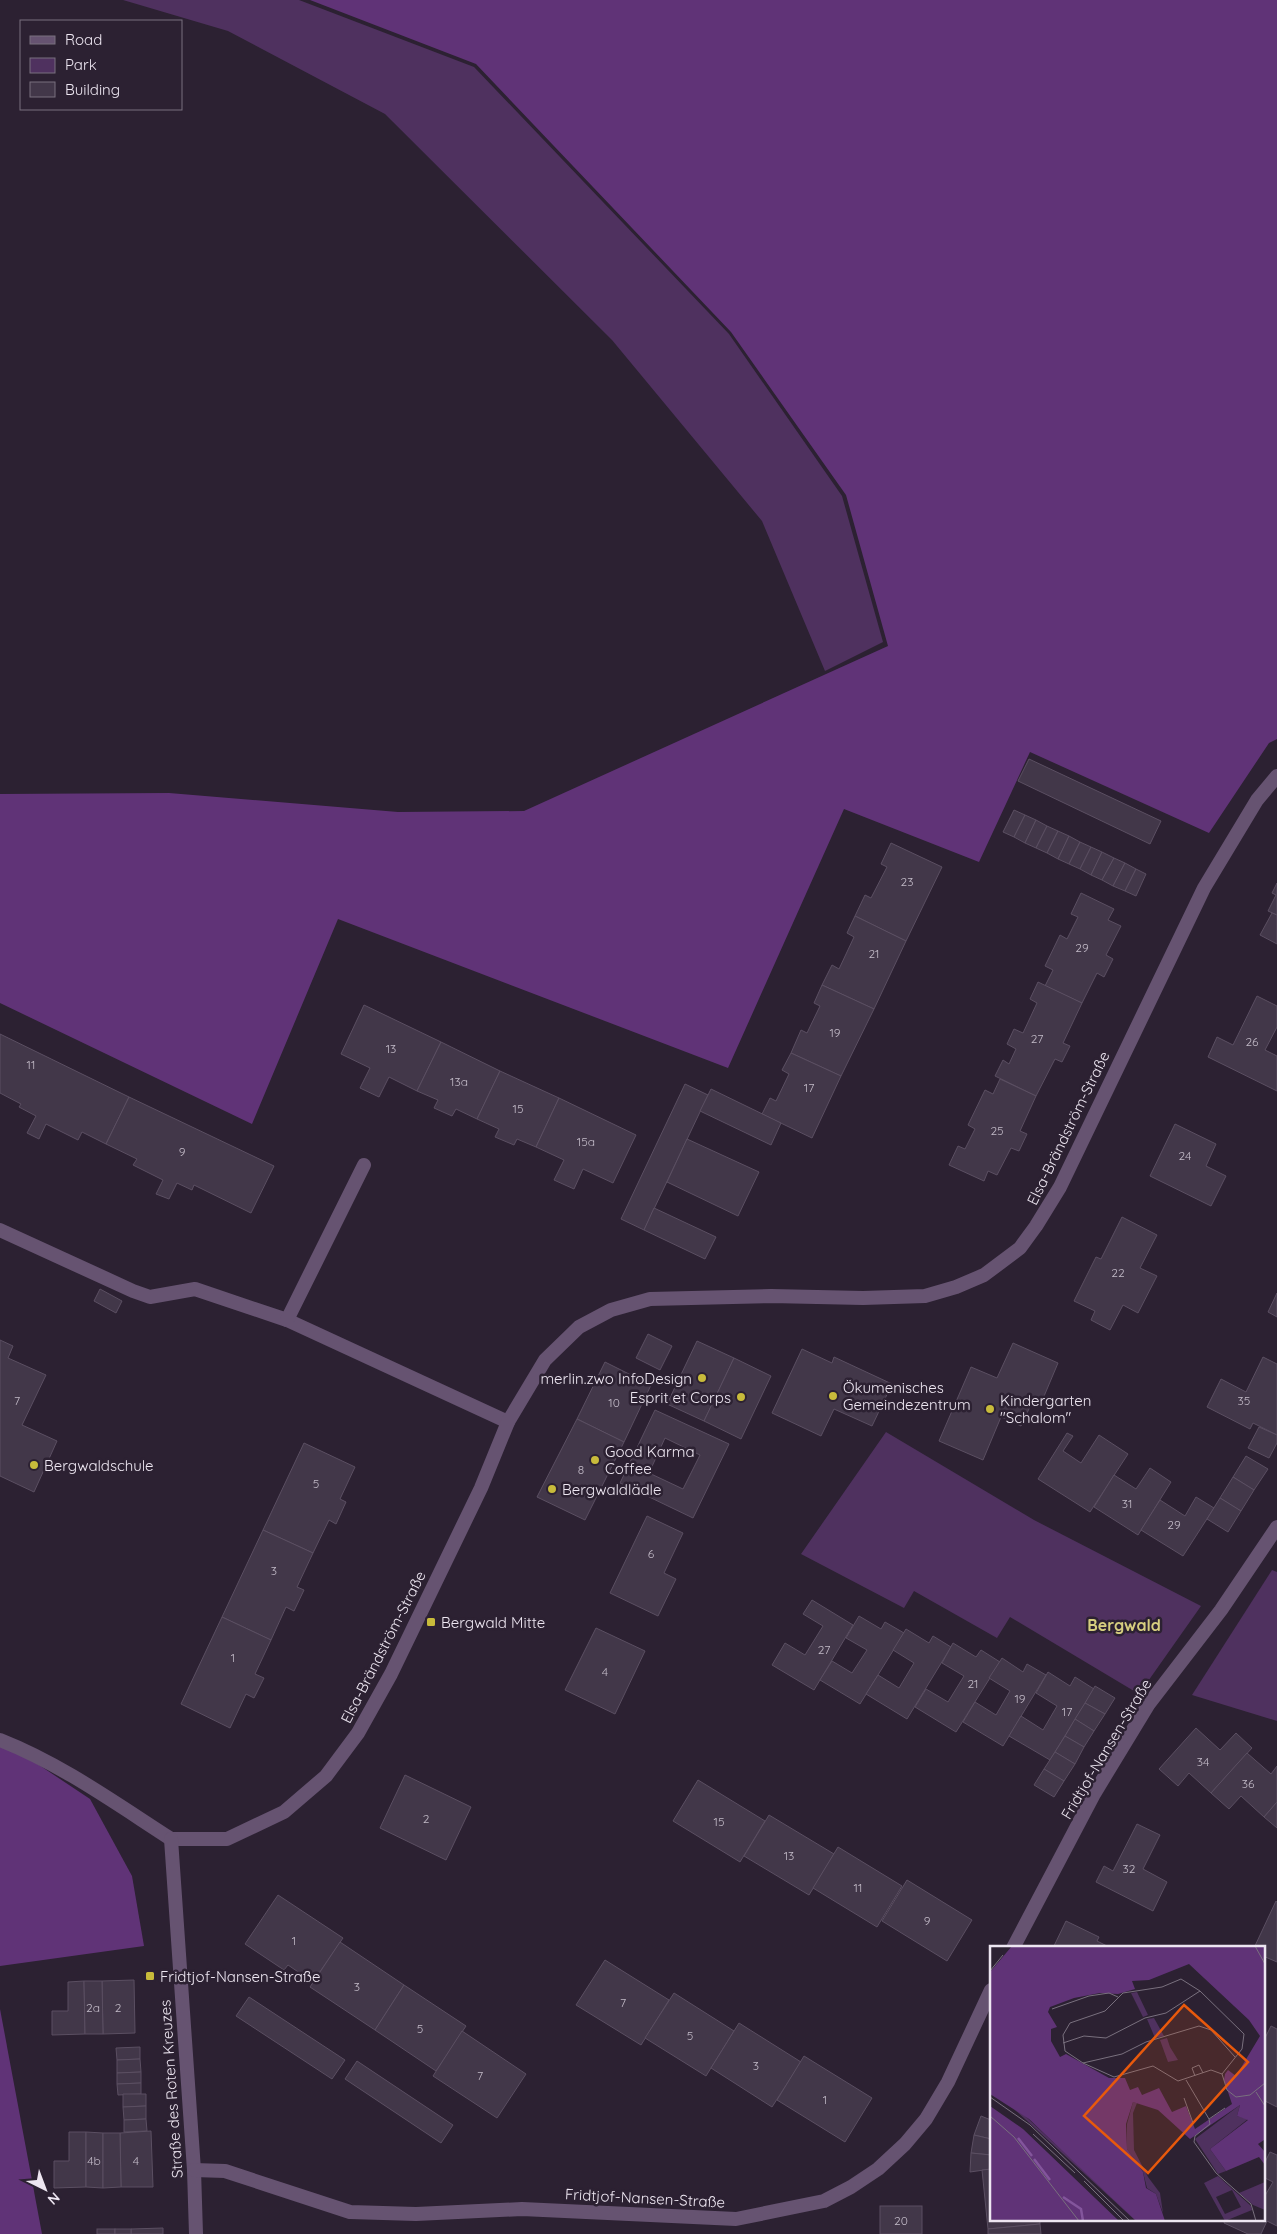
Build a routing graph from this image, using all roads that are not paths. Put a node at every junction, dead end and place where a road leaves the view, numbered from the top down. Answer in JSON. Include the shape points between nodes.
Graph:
{"nodes":[{"id":1,"x":1277,"y":776,"type":"edge"},
{"id":2,"x":364,"y":1165,"type":"dead end"},
{"id":3,"x":0,"y":1230,"type":"edge"},
{"id":4,"x":287,"y":1320,"type":"junction"},
{"id":5,"x":508,"y":1422,"type":"junction"},
{"id":6,"x":1277,"y":1527,"type":"edge"},
{"id":7,"x":0,"y":1740,"type":"edge"},
{"id":8,"x":170,"y":1838,"type":"junction"},
{"id":9,"x":1014,"y":1946,"type":"edge"},
{"id":10,"x":990,"y":1992,"type":"edge"},
{"id":11,"x":194,"y":2170,"type":"junction"},
{"id":12,"x":196,"y":2234,"type":"edge"}],
"edges":[{"from":1,"to":5,"type":"street","name":"Elsa-Brändström-Straße","via":[[1257,800],[1204,888],[1060,1187],[1020,1248],[984,1275],[925,1296],[650,1299],[611,1310],[579,1327],[545,1360]]},
{"from":2,"to":4,"type":"street"},
{"from":3,"to":4,"type":"street","via":[[150,1296],[195,1289]]},
{"from":4,"to":5,"type":"street"},
{"from":5,"to":8,"type":"street","name":"Elsa-Brändström-Straße","via":[[482,1488],[391,1674],[358,1733],[326,1776],[284,1812],[226,1839]]},
{"from":6,"to":9,"type":"street","name":"Fridtjof-Nansen-Straße","via":[[1221,1610],[1148,1705],[1094,1794]]},
{"from":7,"to":8,"type":"street","via":[[69,1774]]},
{"from":8,"to":11,"type":"street","name":"Straße des Roten Kreuzes"},
{"from":10,"to":11,"type":"street","name":"Fridtjof-Nansen-Straße","via":[[948,2082],[926,2119],[878,2169],[824,2200],[736,2218],[522,2209],[416,2214],[350,2212],[225,2171]]},
{"from":11,"to":12,"type":"street","name":"Straße des Roten Kreuzes"}]}
